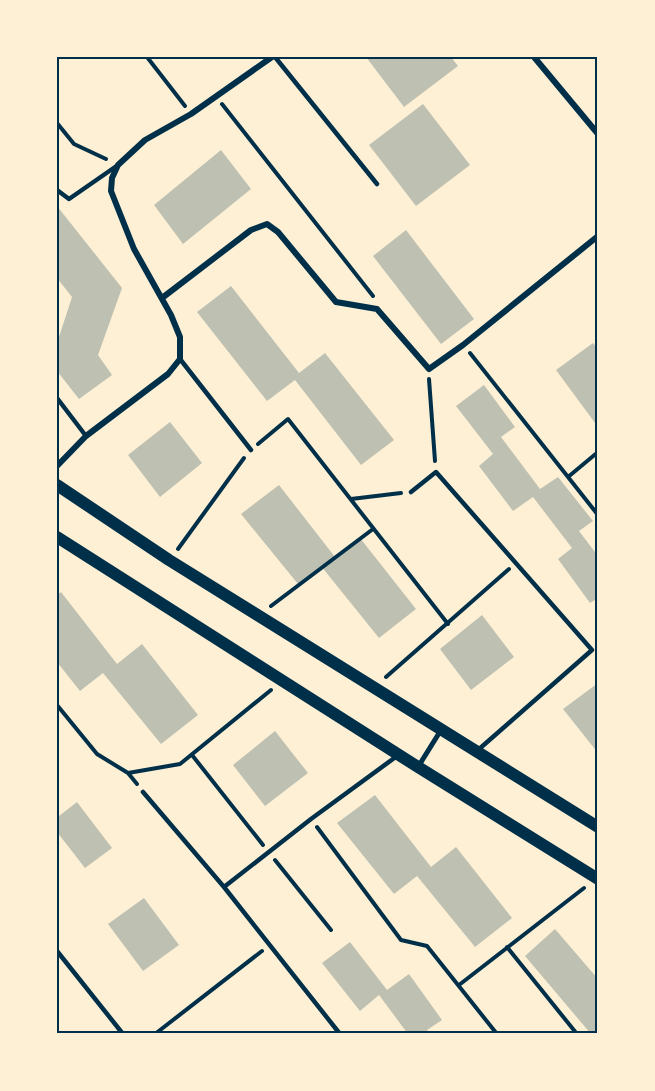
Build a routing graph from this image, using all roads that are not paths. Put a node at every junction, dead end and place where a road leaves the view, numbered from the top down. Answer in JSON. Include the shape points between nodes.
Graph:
{"nodes":[{"id":1,"x":274,"y":57,"type":"edge"},
{"id":2,"x":534,"y":57,"type":"edge"},
{"id":3,"x":598,"y":134,"type":"edge"},
{"id":4,"x":118,"y":165,"type":"junction"},
{"id":5,"x":377,"y":184,"type":"dead end"},
{"id":6,"x":57,"y":190,"type":"edge"},
{"id":7,"x":598,"y":236,"type":"edge"},
{"id":8,"x":162,"y":298,"type":"junction"},
{"id":9,"x":180,"y":359,"type":"junction"},
{"id":10,"x":57,"y":398,"type":"edge"},
{"id":11,"x":86,"y":436,"type":"junction"},
{"id":12,"x":251,"y":450,"type":"road end"},
{"id":13,"x":57,"y":466,"type":"edge"},
{"id":14,"x":57,"y":485,"type":"edge"},
{"id":15,"x":411,"y":492,"type":"road end"},
{"id":16,"x":57,"y":537,"type":"edge"},
{"id":17,"x":592,"y":650,"type":"junction"},
{"id":18,"x":598,"y":653,"type":"edge"},
{"id":19,"x":441,"y":730,"type":"junction"},
{"id":20,"x":476,"y":752,"type":"junction"},
{"id":21,"x":399,"y":754,"type":"junction"},
{"id":22,"x":418,"y":767,"type":"junction"},
{"id":23,"x":143,"y":792,"type":"dead end"},
{"id":24,"x":598,"y":827,"type":"edge"},
{"id":25,"x":598,"y":879,"type":"edge"},
{"id":26,"x":224,"y":887,"type":"junction"},
{"id":27,"x":57,"y":951,"type":"edge"},
{"id":28,"x":123,"y":1034,"type":"edge"},
{"id":29,"x":340,"y":1034,"type":"edge"}],
"edges":[{"from":1,"to":4,"type":"street","via":[[191,114],[145,140]]},
{"from":1,"to":5,"type":"lane"},
{"from":2,"to":3,"type":"street"},
{"from":4,"to":6,"type":"lane","via":[[69,199]]},
{"from":4,"to":8,"type":"street","via":[[111,191],[134,249]]},
{"from":7,"to":8,"type":"street","via":[[429,369],[377,309],[336,302],[267,224],[251,230]]},
{"from":8,"to":9,"type":"street","via":[[180,338]]},
{"from":9,"to":11,"type":"street","via":[[168,374]]},
{"from":9,"to":12,"type":"lane"},
{"from":10,"to":11,"type":"lane"},
{"from":11,"to":13,"type":"street"},
{"from":14,"to":19,"type":"main road"},
{"from":15,"to":17,"type":"lane","via":[[436,472]]},
{"from":16,"to":21,"type":"main road"},
{"from":17,"to":18,"type":"lane"},
{"from":17,"to":20,"type":"lane"},
{"from":19,"to":20,"type":"main road"},
{"from":19,"to":22,"type":"street"},
{"from":20,"to":24,"type":"main road"},
{"from":21,"to":22,"type":"main road"},
{"from":21,"to":26,"type":"lane"},
{"from":22,"to":25,"type":"main road"},
{"from":23,"to":26,"type":"lane"},
{"from":26,"to":29,"type":"lane"},
{"from":27,"to":28,"type":"lane"}]}
